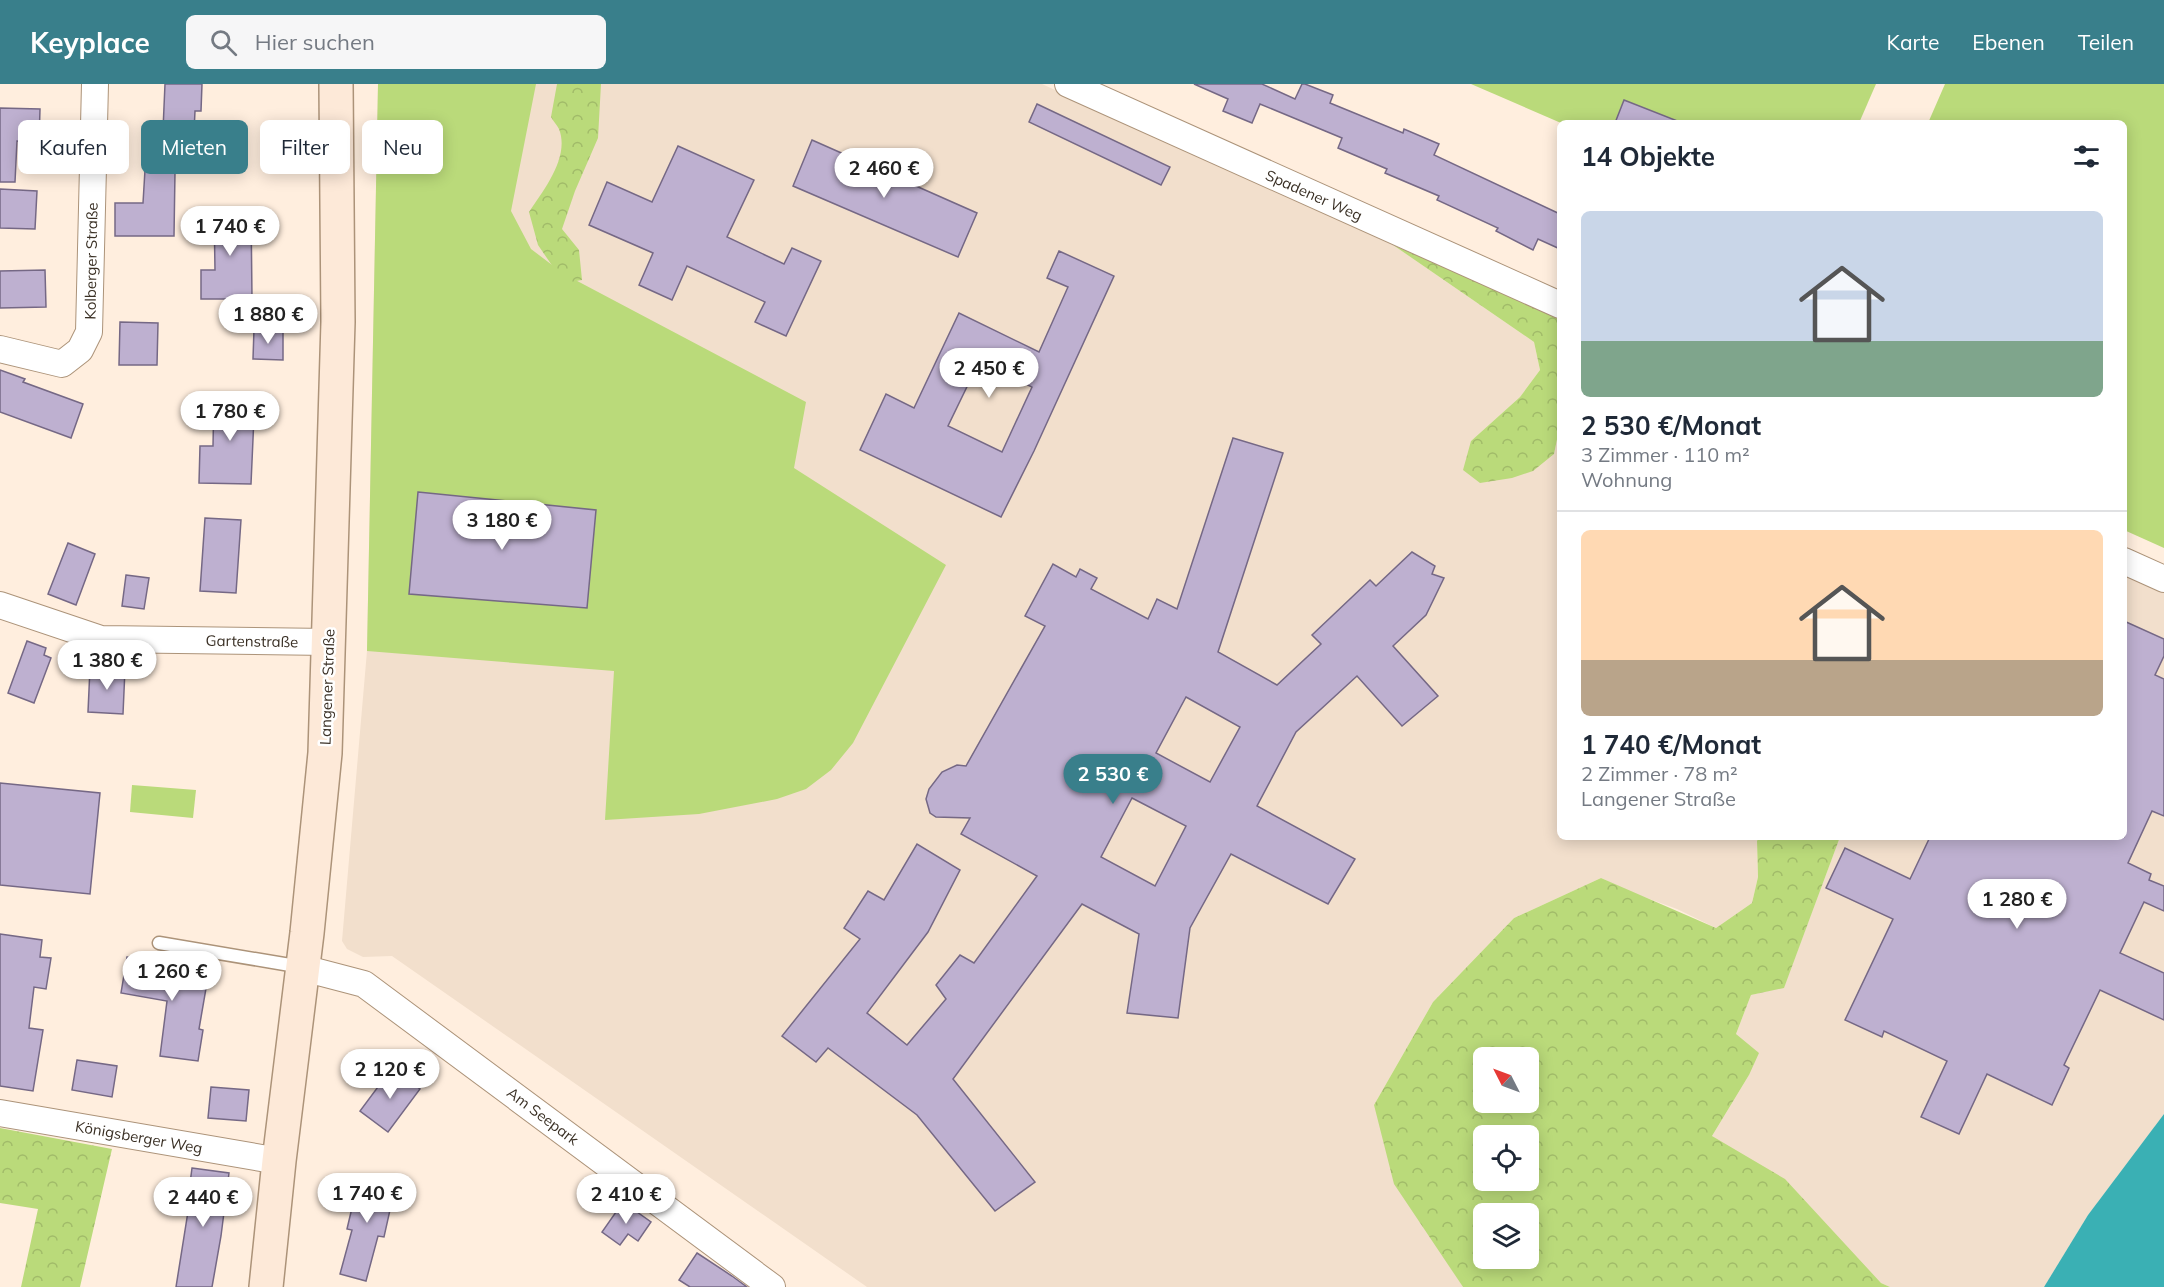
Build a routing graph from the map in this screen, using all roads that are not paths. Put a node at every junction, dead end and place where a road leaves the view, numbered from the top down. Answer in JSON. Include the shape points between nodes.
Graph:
{"nodes":[{"id":1,"x":95,"y":84,"type":"edge"},
{"id":2,"x":336,"y":84,"type":"edge"},
{"id":3,"x":1068,"y":84,"type":"edge"},
{"id":4,"x":1557,"y":304,"type":"edge"},
{"id":5,"x":0,"y":349,"type":"edge"},
{"id":6,"x":2127,"y":562,"type":"edge"},
{"id":7,"x":2164,"y":579,"type":"edge"},
{"id":8,"x":0,"y":605,"type":"edge"},
{"id":9,"x":329,"y":642,"type":"junction"},
{"id":10,"x":159,"y":943,"type":"dead end"},
{"id":11,"x":303,"y":968,"type":"junction"},
{"id":12,"x":0,"y":1113,"type":"edge"},
{"id":13,"x":279,"y":1161,"type":"junction"},
{"id":14,"x":266,"y":1287,"type":"edge"},
{"id":15,"x":772,"y":1287,"type":"edge"}],
"edges":[{"from":1,"to":5,"type":"street","name":"Kolberger Straße","via":[[89,332],[80,350],[62,364]]},
{"from":2,"to":9,"type":"main road","name":"Langener Straße","via":[[338,322]]},
{"from":3,"to":4,"type":"street","name":"Spadener Weg"},
{"from":6,"to":7,"type":"street"},
{"from":8,"to":9,"type":"street","name":"Gartenstraße","via":[[100,639]]},
{"from":9,"to":11,"type":"main road","name":"Langener Straße","via":[[325,753]]},
{"from":10,"to":11,"type":"lane"},
{"from":11,"to":13,"type":"main road","name":"Langener Straße"},
{"from":11,"to":15,"type":"street","name":"Am Seepark","via":[[364,984]]},
{"from":12,"to":13,"type":"street","name":"Königsberger Weg"},
{"from":13,"to":14,"type":"main road","name":"Langener Straße"}]}
